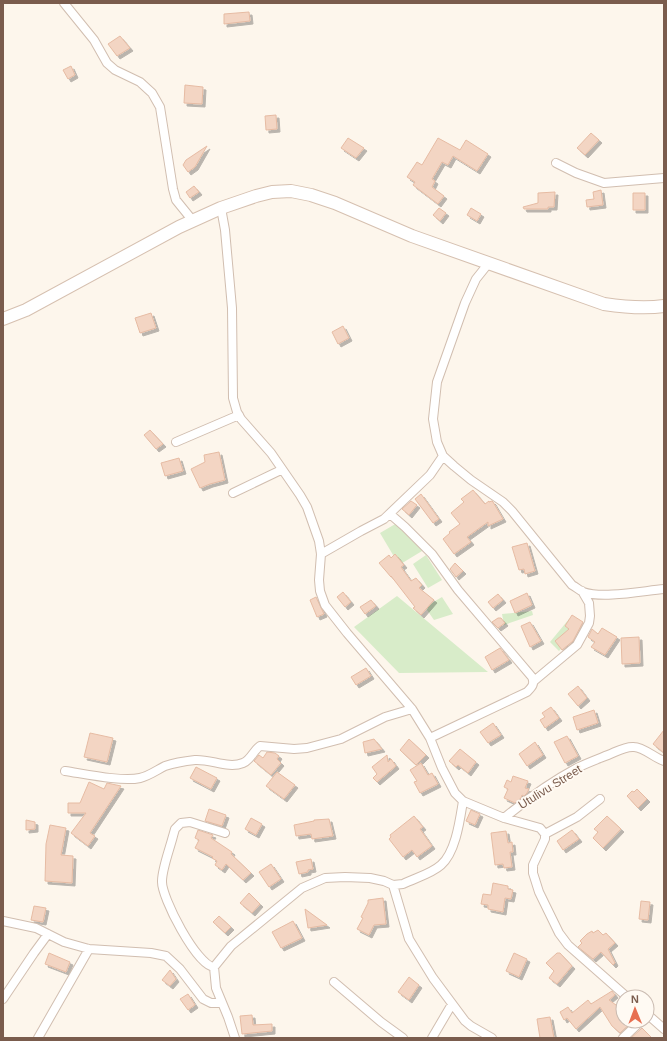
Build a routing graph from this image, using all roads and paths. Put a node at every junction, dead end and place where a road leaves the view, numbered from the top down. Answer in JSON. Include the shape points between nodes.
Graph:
{"nodes":[{"id":1,"x":64,"y":3,"type":"edge"},
{"id":2,"x":556,"y":163,"type":"dead end"},
{"id":3,"x":664,"y":178,"type":"edge"},
{"id":4,"x":220,"y":208,"type":"junction"},
{"id":5,"x":193,"y":221,"type":"junction"},
{"id":6,"x":488,"y":264,"type":"junction"},
{"id":7,"x":664,"y":306,"type":"edge"},
{"id":8,"x":3,"y":319,"type":"edge"},
{"id":9,"x":238,"y":415,"type":"junction"},
{"id":10,"x":176,"y":442,"type":"dead end"},
{"id":11,"x":443,"y":456,"type":"junction"},
{"id":12,"x":281,"y":470,"type":"junction"},
{"id":13,"x":233,"y":493,"type":"dead end"},
{"id":14,"x":390,"y":514,"type":"junction"},
{"id":15,"x":321,"y":554,"type":"junction"},
{"id":16,"x":664,"y":589,"type":"edge"},
{"id":17,"x":582,"y":591,"type":"junction"},
{"id":18,"x":534,"y":681,"type":"junction"},
{"id":19,"x":412,"y":709,"type":"junction"},
{"id":20,"x":430,"y":738,"type":"junction"},
{"id":21,"x":664,"y":761,"type":"edge"},
{"id":22,"x":65,"y":771,"type":"dead end"},
{"id":23,"x":600,"y":799,"type":"dead end"},
{"id":24,"x":463,"y":801,"type":"junction"},
{"id":25,"x":504,"y":818,"type":"junction"},
{"id":26,"x":224,"y":833,"type":"dead end"},
{"id":27,"x":545,"y":834,"type":"junction"},
{"id":28,"x":393,"y":885,"type":"junction"},
{"id":29,"x":3,"y":921,"type":"edge"},
{"id":30,"x":48,"y":934,"type":"junction"},
{"id":31,"x":89,"y":949,"type":"junction"},
{"id":32,"x":214,"y":967,"type":"junction"},
{"id":33,"x":334,"y":982,"type":"dead end"},
{"id":34,"x":618,"y":989,"type":"edge"},
{"id":35,"x":3,"y":999,"type":"edge"},
{"id":36,"x":222,"y":1003,"type":"junction"},
{"id":37,"x":452,"y":1004,"type":"junction"},
{"id":38,"x":655,"y":1022,"type":"edge"},
{"id":39,"x":633,"y":1029,"type":"edge"},
{"id":40,"x":664,"y":1029,"type":"edge"},
{"id":41,"x":38,"y":1038,"type":"edge"},
{"id":42,"x":235,"y":1038,"type":"edge"},
{"id":43,"x":403,"y":1038,"type":"edge"},
{"id":44,"x":432,"y":1038,"type":"edge"},
{"id":45,"x":492,"y":1038,"type":"edge"},
{"id":46,"x":623,"y":1038,"type":"edge"}],
"edges":[{"from":1,"to":5,"type":"street","via":[[94,40],[107,63],[152,92],[160,107],[172,189],[176,200]]},
{"from":2,"to":3,"type":"street","via":[[604,183]]},
{"from":4,"to":5,"type":"street"},
{"from":4,"to":6,"type":"street","via":[[272,192],[311,194]]},
{"from":4,"to":9,"type":"street","via":[[225,230],[232,308],[232,391]]},
{"from":5,"to":8,"type":"street","via":[[26,310]]},
{"from":6,"to":7,"type":"street","via":[[604,304],[627,307]]},
{"from":6,"to":11,"type":"street","via":[[476,279],[464,303],[437,382],[433,419],[436,442]]},
{"from":9,"to":10,"type":"street"},
{"from":9,"to":12,"type":"street"},
{"from":11,"to":14,"type":"street","via":[[430,475]]},
{"from":11,"to":17,"type":"street","via":[[471,480],[503,502],[572,585]]},
{"from":12,"to":13,"type":"street"},
{"from":12,"to":15,"type":"street","via":[[307,507]]},
{"from":14,"to":15,"type":"street"},
{"from":14,"to":18,"type":"street","via":[[432,554],[458,590]]},
{"from":15,"to":19,"type":"street","via":[[319,580],[325,605]]},
{"from":16,"to":17,"type":"street","via":[[612,594],[590,594]]},
{"from":17,"to":18,"type":"street","via":[[589,603],[589,623],[577,645]]},
{"from":18,"to":20,"type":"street","via":[[527,692]]},
{"from":19,"to":20,"type":"street"},
{"from":19,"to":22,"type":"street","via":[[385,717],[341,739],[307,748],[260,746],[249,759],[238,764],[223,765],[192,760],[166,766],[141,778],[130,779]]},
{"from":20,"to":24,"type":"street","via":[[449,784]]},
{"from":21,"to":25,"type":"street","name":"Utulivu Street","via":[[633,746],[624,749],[555,781]]},
{"from":23,"to":27,"type":"street","via":[[577,817]]},
{"from":24,"to":25,"type":"street"},
{"from":24,"to":28,"type":"street","via":[[448,857],[442,865],[402,884]]},
{"from":25,"to":27,"type":"street","via":[[540,828]]},
{"from":26,"to":32,"type":"street","via":[[190,822],[180,824],[175,829],[162,880],[166,899],[187,940],[207,965]]},
{"from":27,"to":34,"type":"street","via":[[533,865],[539,892],[559,933],[568,945]]},
{"from":28,"to":32,"type":"street","via":[[370,878],[345,877],[325,878],[302,888],[231,946]]},
{"from":28,"to":37,"type":"street","via":[[409,939]]},
{"from":29,"to":30,"type":"street","via":[[36,928]]},
{"from":30,"to":31,"type":"street","via":[[64,942]]},
{"from":30,"to":35,"type":"street"},
{"from":31,"to":36,"type":"street","via":[[166,956],[180,969],[203,999],[211,1003]]},
{"from":31,"to":41,"type":"street"},
{"from":32,"to":36,"type":"street","via":[[216,988]]},
{"from":33,"to":43,"type":"street"},
{"from":36,"to":42,"type":"street"},
{"from":37,"to":44,"type":"street"},
{"from":37,"to":45,"type":"street","via":[[471,1026]]},
{"from":38,"to":40,"type":"street"},
{"from":39,"to":46,"type":"street"}]}
